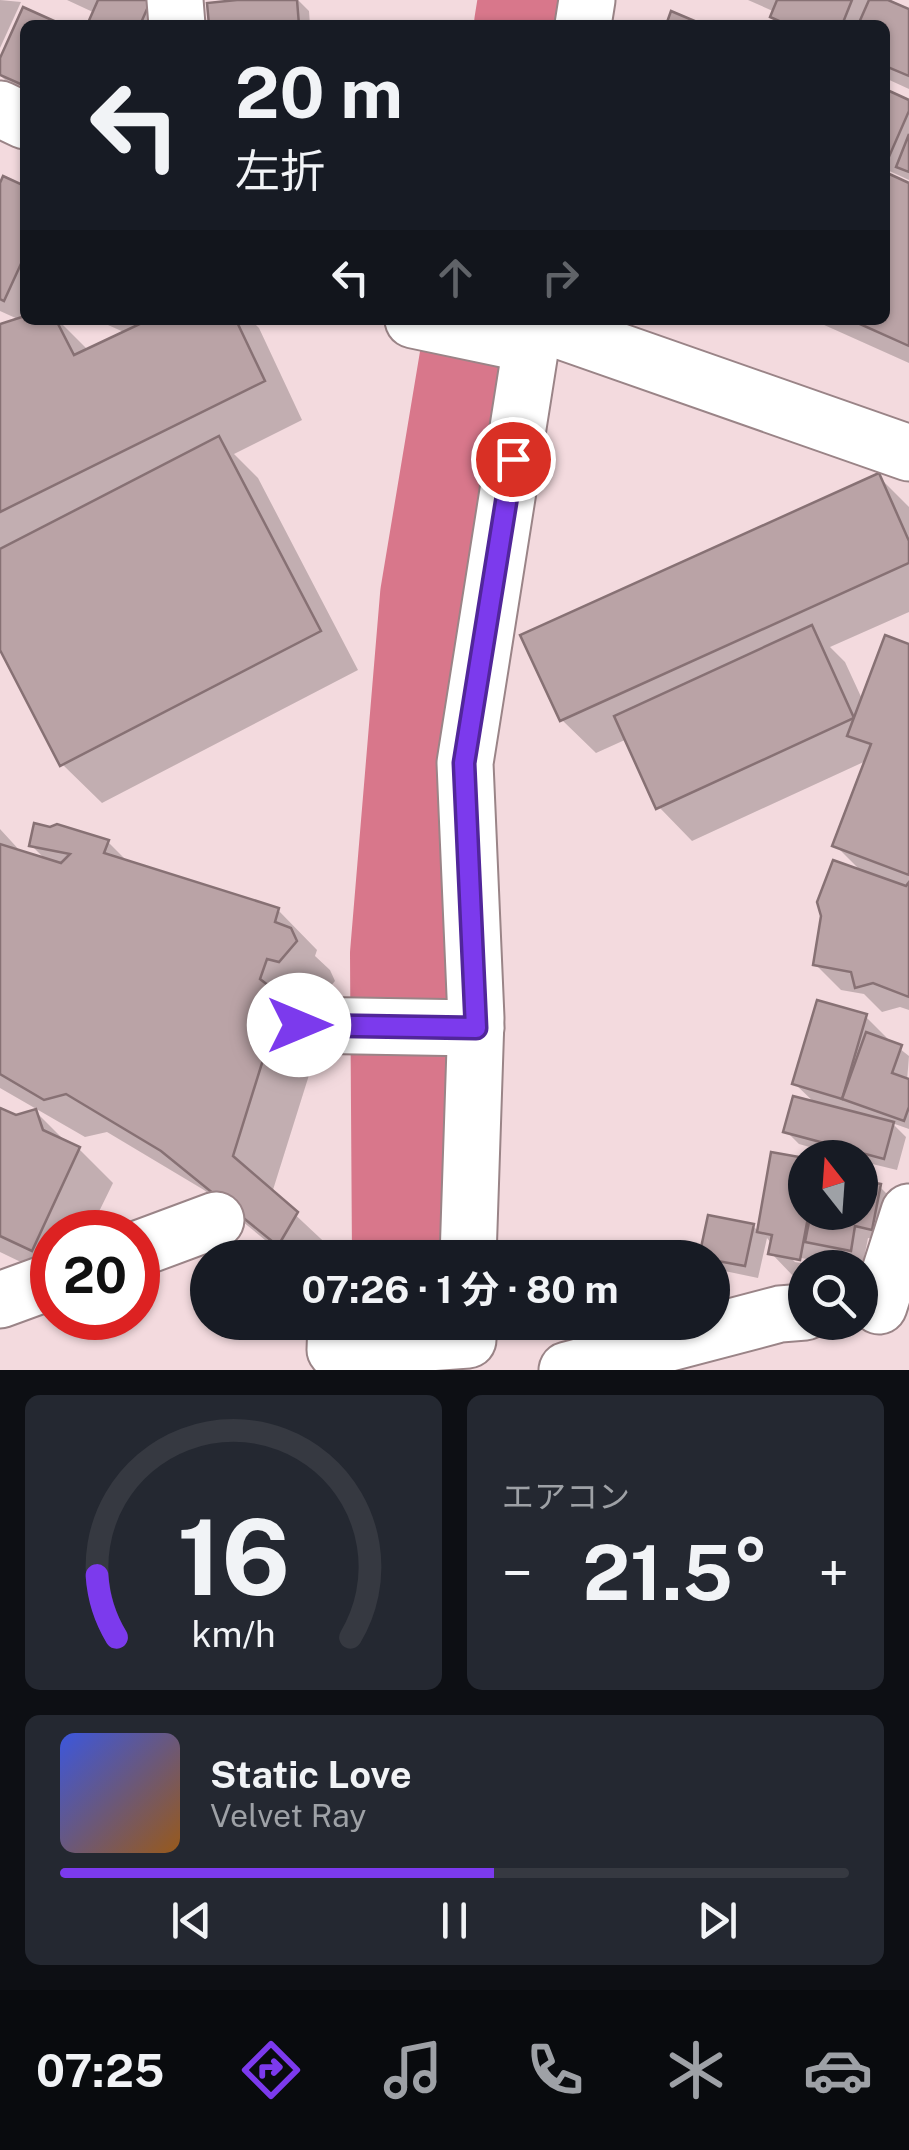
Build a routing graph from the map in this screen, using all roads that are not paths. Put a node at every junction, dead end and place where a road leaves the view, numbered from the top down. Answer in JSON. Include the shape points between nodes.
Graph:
{"nodes":[{"id":1,"x":451,"y":325,"type":"edge"},
{"id":2,"x":526,"y":332,"type":"edge"},
{"id":3,"x":909,"y":454,"type":"edge"},
{"id":4,"x":322,"y":1025,"type":"dead end"},
{"id":5,"x":454,"y":1028,"type":"junction"},
{"id":6,"x":909,"y":1212,"type":"edge"},
{"id":7,"x":216,"y":1220,"type":"dead end"},
{"id":8,"x":467,"y":1240,"type":"edge"},
{"id":9,"x":160,"y":1241,"type":"edge"},
{"id":10,"x":30,"y":1288,"type":"edge"},
{"id":11,"x":0,"y":1300,"type":"edge"},
{"id":12,"x":883,"y":1305,"type":"edge"},
{"id":13,"x":788,"y":1313,"type":"edge"},
{"id":14,"x":398,"y":1340,"type":"edge"},
{"id":15,"x":461,"y":1344,"type":"edge"},
{"id":16,"x":567,"y":1370,"type":"edge"}],
"edges":[{"from":1,"to":2,"type":"street"},
{"from":2,"to":3,"type":"street"},
{"from":2,"to":5,"type":"street","via":[[464,763]]},
{"from":4,"to":5,"type":"street"},
{"from":5,"to":8,"type":"street"},
{"from":6,"to":12,"type":"street"},
{"from":7,"to":9,"type":"street"},
{"from":10,"to":11,"type":"street"},
{"from":13,"to":16,"type":"street"},
{"from":14,"to":15,"type":"street"}]}
